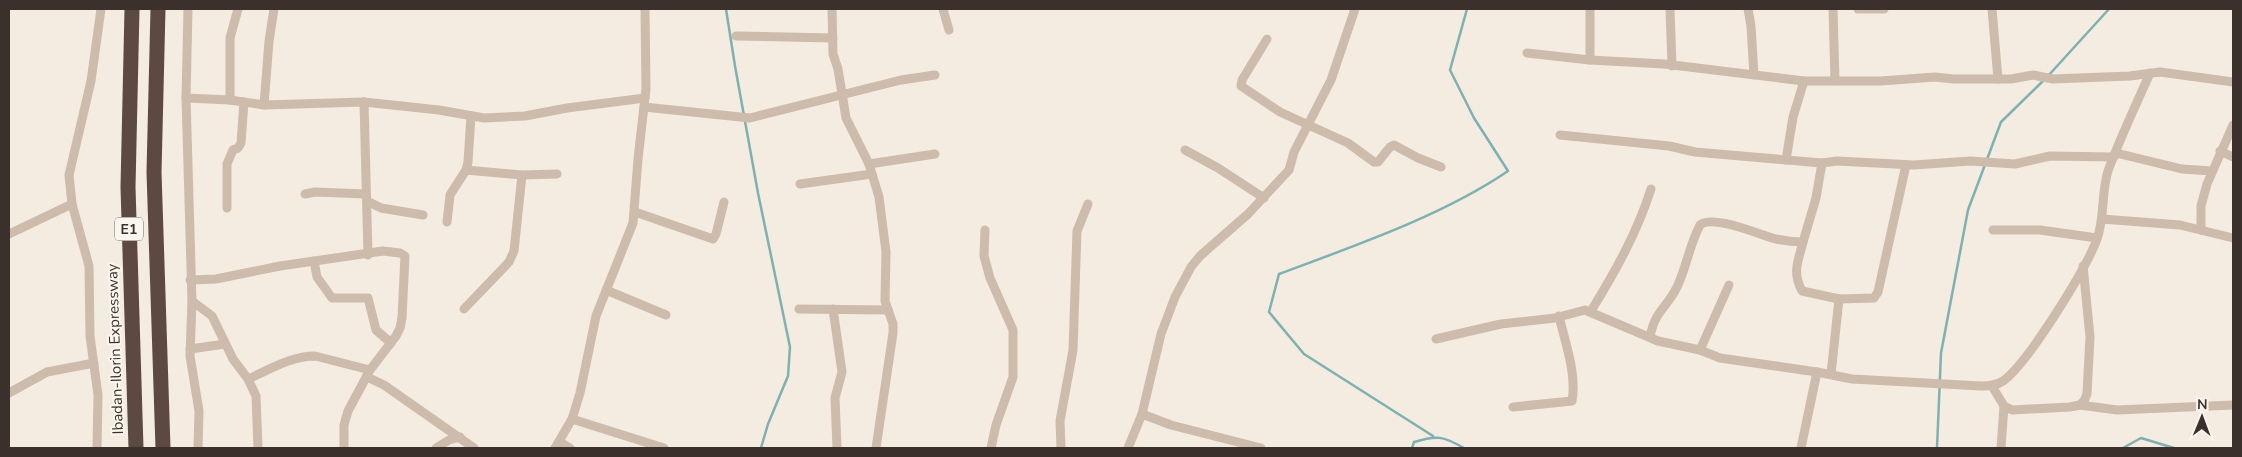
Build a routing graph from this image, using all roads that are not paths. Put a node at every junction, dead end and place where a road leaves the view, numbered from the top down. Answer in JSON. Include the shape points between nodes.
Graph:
{"nodes":[{"id":1,"x":101,"y":9,"type":"edge"},
{"id":2,"x":132,"y":9,"type":"edge"},
{"id":3,"x":158,"y":9,"type":"edge"},
{"id":4,"x":188,"y":9,"type":"edge"},
{"id":5,"x":238,"y":9,"type":"edge"},
{"id":6,"x":274,"y":9,"type":"edge"},
{"id":7,"x":646,"y":9,"type":"edge"},
{"id":8,"x":832,"y":9,"type":"edge"},
{"id":9,"x":943,"y":9,"type":"edge"},
{"id":10,"x":1355,"y":9,"type":"edge"},
{"id":11,"x":1590,"y":9,"type":"edge"},
{"id":12,"x":1670,"y":9,"type":"edge"},
{"id":13,"x":1748,"y":9,"type":"edge"},
{"id":14,"x":1833,"y":9,"type":"edge"},
{"id":15,"x":1858,"y":9,"type":"edge"},
{"id":16,"x":1884,"y":9,"type":"edge"},
{"id":17,"x":1992,"y":9,"type":"edge"},
{"id":18,"x":949,"y":30,"type":"dead end"},
{"id":19,"x":736,"y":36,"type":"dead end"},
{"id":20,"x":833,"y":38,"type":"junction"},
{"id":21,"x":1267,"y":39,"type":"dead end"},
{"id":22,"x":1528,"y":53,"type":"dead end"},
{"id":23,"x":1590,"y":60,"type":"junction"},
{"id":24,"x":1672,"y":66,"type":"junction"},
{"id":25,"x":2150,"y":73,"type":"junction"},
{"id":26,"x":935,"y":75,"type":"dead end"},
{"id":27,"x":1754,"y":75,"type":"junction"},
{"id":28,"x":1998,"y":79,"type":"junction"},
{"id":29,"x":1804,"y":81,"type":"junction"},
{"id":30,"x":1835,"y":81,"type":"junction"},
{"id":31,"x":2233,"y":82,"type":"edge"},
{"id":32,"x":841,"y":95,"type":"junction"},
{"id":33,"x":186,"y":98,"type":"junction"},
{"id":34,"x":230,"y":100,"type":"junction"},
{"id":35,"x":244,"y":102,"type":"junction"},
{"id":36,"x":364,"y":102,"type":"junction"},
{"id":37,"x":645,"y":103,"type":"junction"},
{"id":38,"x":264,"y":105,"type":"junction"},
{"id":39,"x":471,"y":116,"type":"junction"},
{"id":40,"x":1309,"y":125,"type":"junction"},
{"id":41,"x":2233,"y":125,"type":"edge"},
{"id":42,"x":1560,"y":135,"type":"dead end"},
{"id":43,"x":1185,"y":150,"type":"dead end"},
{"id":44,"x":2220,"y":151,"type":"junction"},
{"id":45,"x":935,"y":154,"type":"dead end"},
{"id":46,"x":2115,"y":155,"type":"junction"},
{"id":47,"x":2233,"y":157,"type":"edge"},
{"id":48,"x":1786,"y":160,"type":"junction"},
{"id":49,"x":1822,"y":163,"type":"junction"},
{"id":50,"x":869,"y":164,"type":"junction"},
{"id":51,"x":1906,"y":165,"type":"junction"},
{"id":52,"x":1441,"y":167,"type":"dead end"},
{"id":53,"x":466,"y":170,"type":"junction"},
{"id":54,"x":2212,"y":171,"type":"junction"},
{"id":55,"x":557,"y":174,"type":"dead end"},
{"id":56,"x":872,"y":174,"type":"junction"},
{"id":57,"x":522,"y":175,"type":"junction"},
{"id":58,"x":800,"y":184,"type":"dead end"},
{"id":59,"x":1651,"y":190,"type":"dead end"},
{"id":60,"x":305,"y":194,"type":"dead end"},
{"id":61,"x":367,"y":197,"type":"junction"},
{"id":62,"x":1264,"y":198,"type":"junction"},
{"id":63,"x":724,"y":202,"type":"dead end"},
{"id":64,"x":72,"y":204,"type":"junction"},
{"id":65,"x":1088,"y":204,"type":"dead end"},
{"id":66,"x":227,"y":208,"type":"dead end"},
{"id":67,"x":635,"y":212,"type":"junction"},
{"id":68,"x":423,"y":215,"type":"dead end"},
{"id":69,"x":2102,"y":219,"type":"junction"},
{"id":70,"x":447,"y":222,"type":"dead end"},
{"id":71,"x":985,"y":230,"type":"dead end"},
{"id":72,"x":1993,"y":230,"type":"dead end"},
{"id":73,"x":2201,"y":230,"type":"junction"},
{"id":74,"x":9,"y":233,"type":"edge"},
{"id":75,"x":2097,"y":238,"type":"junction"},
{"id":76,"x":2233,"y":238,"type":"edge"},
{"id":77,"x":1803,"y":242,"type":"junction"},
{"id":78,"x":368,"y":255,"type":"junction"},
{"id":79,"x":314,"y":262,"type":"junction"},
{"id":80,"x":2083,"y":266,"type":"junction"},
{"id":81,"x":190,"y":280,"type":"junction"},
{"id":82,"x":1730,"y":285,"type":"dead end"},
{"id":83,"x":606,"y":290,"type":"junction"},
{"id":84,"x":1839,"y":299,"type":"junction"},
{"id":85,"x":192,"y":302,"type":"junction"},
{"id":86,"x":464,"y":309,"type":"dead end"},
{"id":87,"x":799,"y":309,"type":"dead end"},
{"id":88,"x":833,"y":309,"type":"junction"},
{"id":89,"x":888,"y":310,"type":"junction"},
{"id":90,"x":1591,"y":311,"type":"junction"},
{"id":91,"x":666,"y":315,"type":"dead end"},
{"id":92,"x":1559,"y":316,"type":"junction"},
{"id":93,"x":1650,"y":337,"type":"junction"},
{"id":94,"x":1436,"y":339,"type":"dead end"},
{"id":95,"x":391,"y":343,"type":"junction"},
{"id":96,"x":225,"y":344,"type":"junction"},
{"id":97,"x":190,"y":349,"type":"junction"},
{"id":98,"x":1700,"y":350,"type":"junction"},
{"id":99,"x":94,"y":363,"type":"junction"},
{"id":100,"x":1817,"y":372,"type":"junction"},
{"id":101,"x":368,"y":373,"type":"junction"},
{"id":102,"x":1831,"y":374,"type":"junction"},
{"id":103,"x":248,"y":379,"type":"junction"},
{"id":104,"x":1992,"y":386,"type":"junction"},
{"id":105,"x":9,"y":393,"type":"edge"},
{"id":106,"x":2080,"y":405,"type":"junction"},
{"id":107,"x":2233,"y":405,"type":"edge"},
{"id":108,"x":2004,"y":406,"type":"junction"},
{"id":109,"x":1513,"y":408,"type":"dead end"},
{"id":110,"x":1142,"y":414,"type":"junction"},
{"id":111,"x":572,"y":419,"type":"junction"},
{"id":112,"x":460,"y":437,"type":"junction"},
{"id":113,"x":558,"y":445,"type":"edge"},
{"id":114,"x":96,"y":448,"type":"edge"},
{"id":115,"x":136,"y":448,"type":"edge"},
{"id":116,"x":162,"y":448,"type":"edge"},
{"id":117,"x":198,"y":448,"type":"edge"},
{"id":118,"x":258,"y":448,"type":"edge"},
{"id":119,"x":344,"y":448,"type":"edge"},
{"id":120,"x":436,"y":448,"type":"edge"},
{"id":121,"x":474,"y":448,"type":"edge"},
{"id":122,"x":570,"y":448,"type":"edge"},
{"id":123,"x":664,"y":448,"type":"edge"},
{"id":124,"x":837,"y":448,"type":"edge"},
{"id":125,"x":876,"y":448,"type":"edge"},
{"id":126,"x":991,"y":448,"type":"edge"},
{"id":127,"x":1061,"y":448,"type":"edge"},
{"id":128,"x":1128,"y":448,"type":"edge"},
{"id":129,"x":1261,"y":448,"type":"edge"},
{"id":130,"x":1801,"y":448,"type":"edge"},
{"id":131,"x":2001,"y":448,"type":"edge"}],
"edges":[{"from":1,"to":64,"type":"street","via":[[91,81],[72,157]]},
{"from":2,"to":115,"type":"highway","name":"Ibadan-Ilorin Expressway","number":"E1","via":[[128,187]]},
{"from":3,"to":116,"type":"highway","number":"E1","via":[[154,172]]},
{"from":4,"to":33,"type":"street"},
{"from":5,"to":34,"type":"street","via":[[230,38]]},
{"from":6,"to":38,"type":"street"},
{"from":7,"to":37,"type":"street"},
{"from":8,"to":20,"type":"street"},
{"from":9,"to":18,"type":"street"},
{"from":10,"to":40,"type":"street","via":[[1331,80]]},
{"from":11,"to":23,"type":"street"},
{"from":12,"to":24,"type":"street"},
{"from":13,"to":27,"type":"street"},
{"from":14,"to":30,"type":"street"},
{"from":15,"to":16,"type":"street"},
{"from":17,"to":28,"type":"street"},
{"from":19,"to":20,"type":"street"},
{"from":20,"to":32,"type":"street"},
{"from":21,"to":40,"type":"street","via":[[1241,86],[1280,112]]},
{"from":22,"to":23,"type":"street"},
{"from":23,"to":24,"type":"street"},
{"from":24,"to":27,"type":"street"},
{"from":25,"to":28,"type":"street"},
{"from":25,"to":31,"type":"street"},
{"from":25,"to":46,"type":"street"},
{"from":26,"to":32,"type":"street"},
{"from":27,"to":29,"type":"street"},
{"from":28,"to":30,"type":"street","via":[[1935,77]]},
{"from":29,"to":30,"type":"street"},
{"from":29,"to":48,"type":"street","via":[[1793,117]]},
{"from":32,"to":37,"type":"street","via":[[750,118]]},
{"from":32,"to":50,"type":"street","via":[[850,128]]},
{"from":33,"to":34,"type":"street"},
{"from":33,"to":81,"type":"street"},
{"from":34,"to":35,"type":"street"},
{"from":35,"to":38,"type":"street"},
{"from":35,"to":66,"type":"street","via":[[241,143],[233,150],[227,164]]},
{"from":36,"to":38,"type":"street"},
{"from":36,"to":39,"type":"street"},
{"from":36,"to":61,"type":"street"},
{"from":37,"to":39,"type":"street","via":[[561,109],[525,116]]},
{"from":37,"to":67,"type":"street"},
{"from":39,"to":53,"type":"street"},
{"from":40,"to":52,"type":"street","via":[[1348,143],[1374,162],[1378,162],[1394,145]]},
{"from":40,"to":62,"type":"street","via":[[1294,152],[1289,170]]},
{"from":41,"to":44,"type":"street"},
{"from":42,"to":48,"type":"street"},
{"from":43,"to":62,"type":"street"},
{"from":44,"to":47,"type":"street"},
{"from":44,"to":54,"type":"street"},
{"from":45,"to":50,"type":"street"},
{"from":46,"to":51,"type":"street","via":[[2050,156],[2015,164],[1970,161]]},
{"from":46,"to":54,"type":"street"},
{"from":46,"to":69,"type":"street","via":[[2105,184]]},
{"from":48,"to":49,"type":"street"},
{"from":49,"to":51,"type":"street"},
{"from":49,"to":77,"type":"street"},
{"from":50,"to":56,"type":"street"},
{"from":51,"to":84,"type":"street","via":[[1878,292],[1874,298]]},
{"from":53,"to":57,"type":"street"},
{"from":53,"to":70,"type":"street","via":[[450,195]]},
{"from":54,"to":73,"type":"street","via":[[2203,197]]},
{"from":55,"to":57,"type":"street"},
{"from":56,"to":58,"type":"street"},
{"from":56,"to":89,"type":"street","via":[[884,234]]},
{"from":57,"to":86,"type":"street","via":[[515,245],[509,262]]},
{"from":59,"to":90,"type":"street","via":[[1617,269]]},
{"from":60,"to":61,"type":"street"},
{"from":61,"to":68,"type":"street","via":[[381,208]]},
{"from":61,"to":78,"type":"street"},
{"from":62,"to":110,"type":"street","via":[[1191,267],[1161,334]]},
{"from":63,"to":67,"type":"street","via":[[713,239]]},
{"from":64,"to":74,"type":"street"},
{"from":64,"to":99,"type":"street","via":[[89,266],[90,336]]},
{"from":65,"to":127,"type":"street","via":[[1077,231],[1073,350],[1060,421]]},
{"from":67,"to":83,"type":"street","via":[[631,232]]},
{"from":69,"to":73,"type":"street","via":[[2165,223]]},
{"from":69,"to":75,"type":"street"},
{"from":71,"to":126,"type":"street","via":[[984,256],[990,278],[1013,330],[1012,377]]},
{"from":72,"to":75,"type":"street","via":[[2040,230]]},
{"from":73,"to":76,"type":"street"},
{"from":75,"to":80,"type":"street"},
{"from":77,"to":84,"type":"street","via":[[1796,270],[1796,280],[1802,291]]},
{"from":77,"to":93,"type":"street","via":[[1778,240],[1752,230],[1704,222],[1690,243],[1676,289],[1655,316]]},
{"from":78,"to":79,"type":"street"},
{"from":78,"to":95,"type":"street","via":[[383,252],[405,256],[402,318]]},
{"from":79,"to":81,"type":"street","via":[[216,279]]},
{"from":79,"to":95,"type":"street","via":[[317,277],[332,298],[368,298],[376,330]]},
{"from":80,"to":104,"type":"street","via":[[2035,343],[2009,376]]},
{"from":80,"to":106,"type":"street","via":[[2090,337],[2087,394]]},
{"from":81,"to":85,"type":"street"},
{"from":82,"to":98,"type":"street"},
{"from":83,"to":91,"type":"street"},
{"from":83,"to":111,"type":"street","via":[[596,316]]},
{"from":84,"to":102,"type":"street"},
{"from":85,"to":96,"type":"street","via":[[212,316]]},
{"from":85,"to":97,"type":"street"},
{"from":87,"to":88,"type":"street"},
{"from":88,"to":89,"type":"street"},
{"from":88,"to":124,"type":"street","via":[[842,372],[835,406]]},
{"from":89,"to":125,"type":"street","via":[[893,333]]},
{"from":90,"to":92,"type":"street","via":[[1577,310]]},
{"from":90,"to":93,"type":"street"},
{"from":92,"to":94,"type":"street","via":[[1501,324]]},
{"from":92,"to":109,"type":"street","via":[[1570,365],[1572,401]]},
{"from":93,"to":98,"type":"street"},
{"from":95,"to":101,"type":"street"},
{"from":96,"to":97,"type":"street"},
{"from":96,"to":103,"type":"street","via":[[237,367]]},
{"from":97,"to":117,"type":"street","via":[[199,411]]},
{"from":98,"to":100,"type":"street","via":[[1720,358]]},
{"from":99,"to":105,"type":"street","via":[[46,372]]},
{"from":99,"to":114,"type":"street","via":[[98,407]]},
{"from":100,"to":102,"type":"street"},
{"from":100,"to":130,"type":"street"},
{"from":101,"to":103,"type":"street","via":[[306,356]]},
{"from":101,"to":112,"type":"street"},
{"from":101,"to":119,"type":"street","via":[[348,411]]},
{"from":102,"to":104,"type":"street","via":[[1852,379]]},
{"from":103,"to":118,"type":"street","via":[[256,396]]},
{"from":104,"to":108,"type":"street"},
{"from":106,"to":107,"type":"street","via":[[2117,410]]},
{"from":106,"to":108,"type":"street","via":[[2019,410]]},
{"from":108,"to":131,"type":"street"},
{"from":110,"to":128,"type":"street"},
{"from":110,"to":129,"type":"street","via":[[1171,425]]},
{"from":111,"to":113,"type":"street"},
{"from":111,"to":123,"type":"street"},
{"from":112,"to":120,"type":"street"},
{"from":112,"to":121,"type":"street"},
{"from":113,"to":122,"type":"street"}]}
